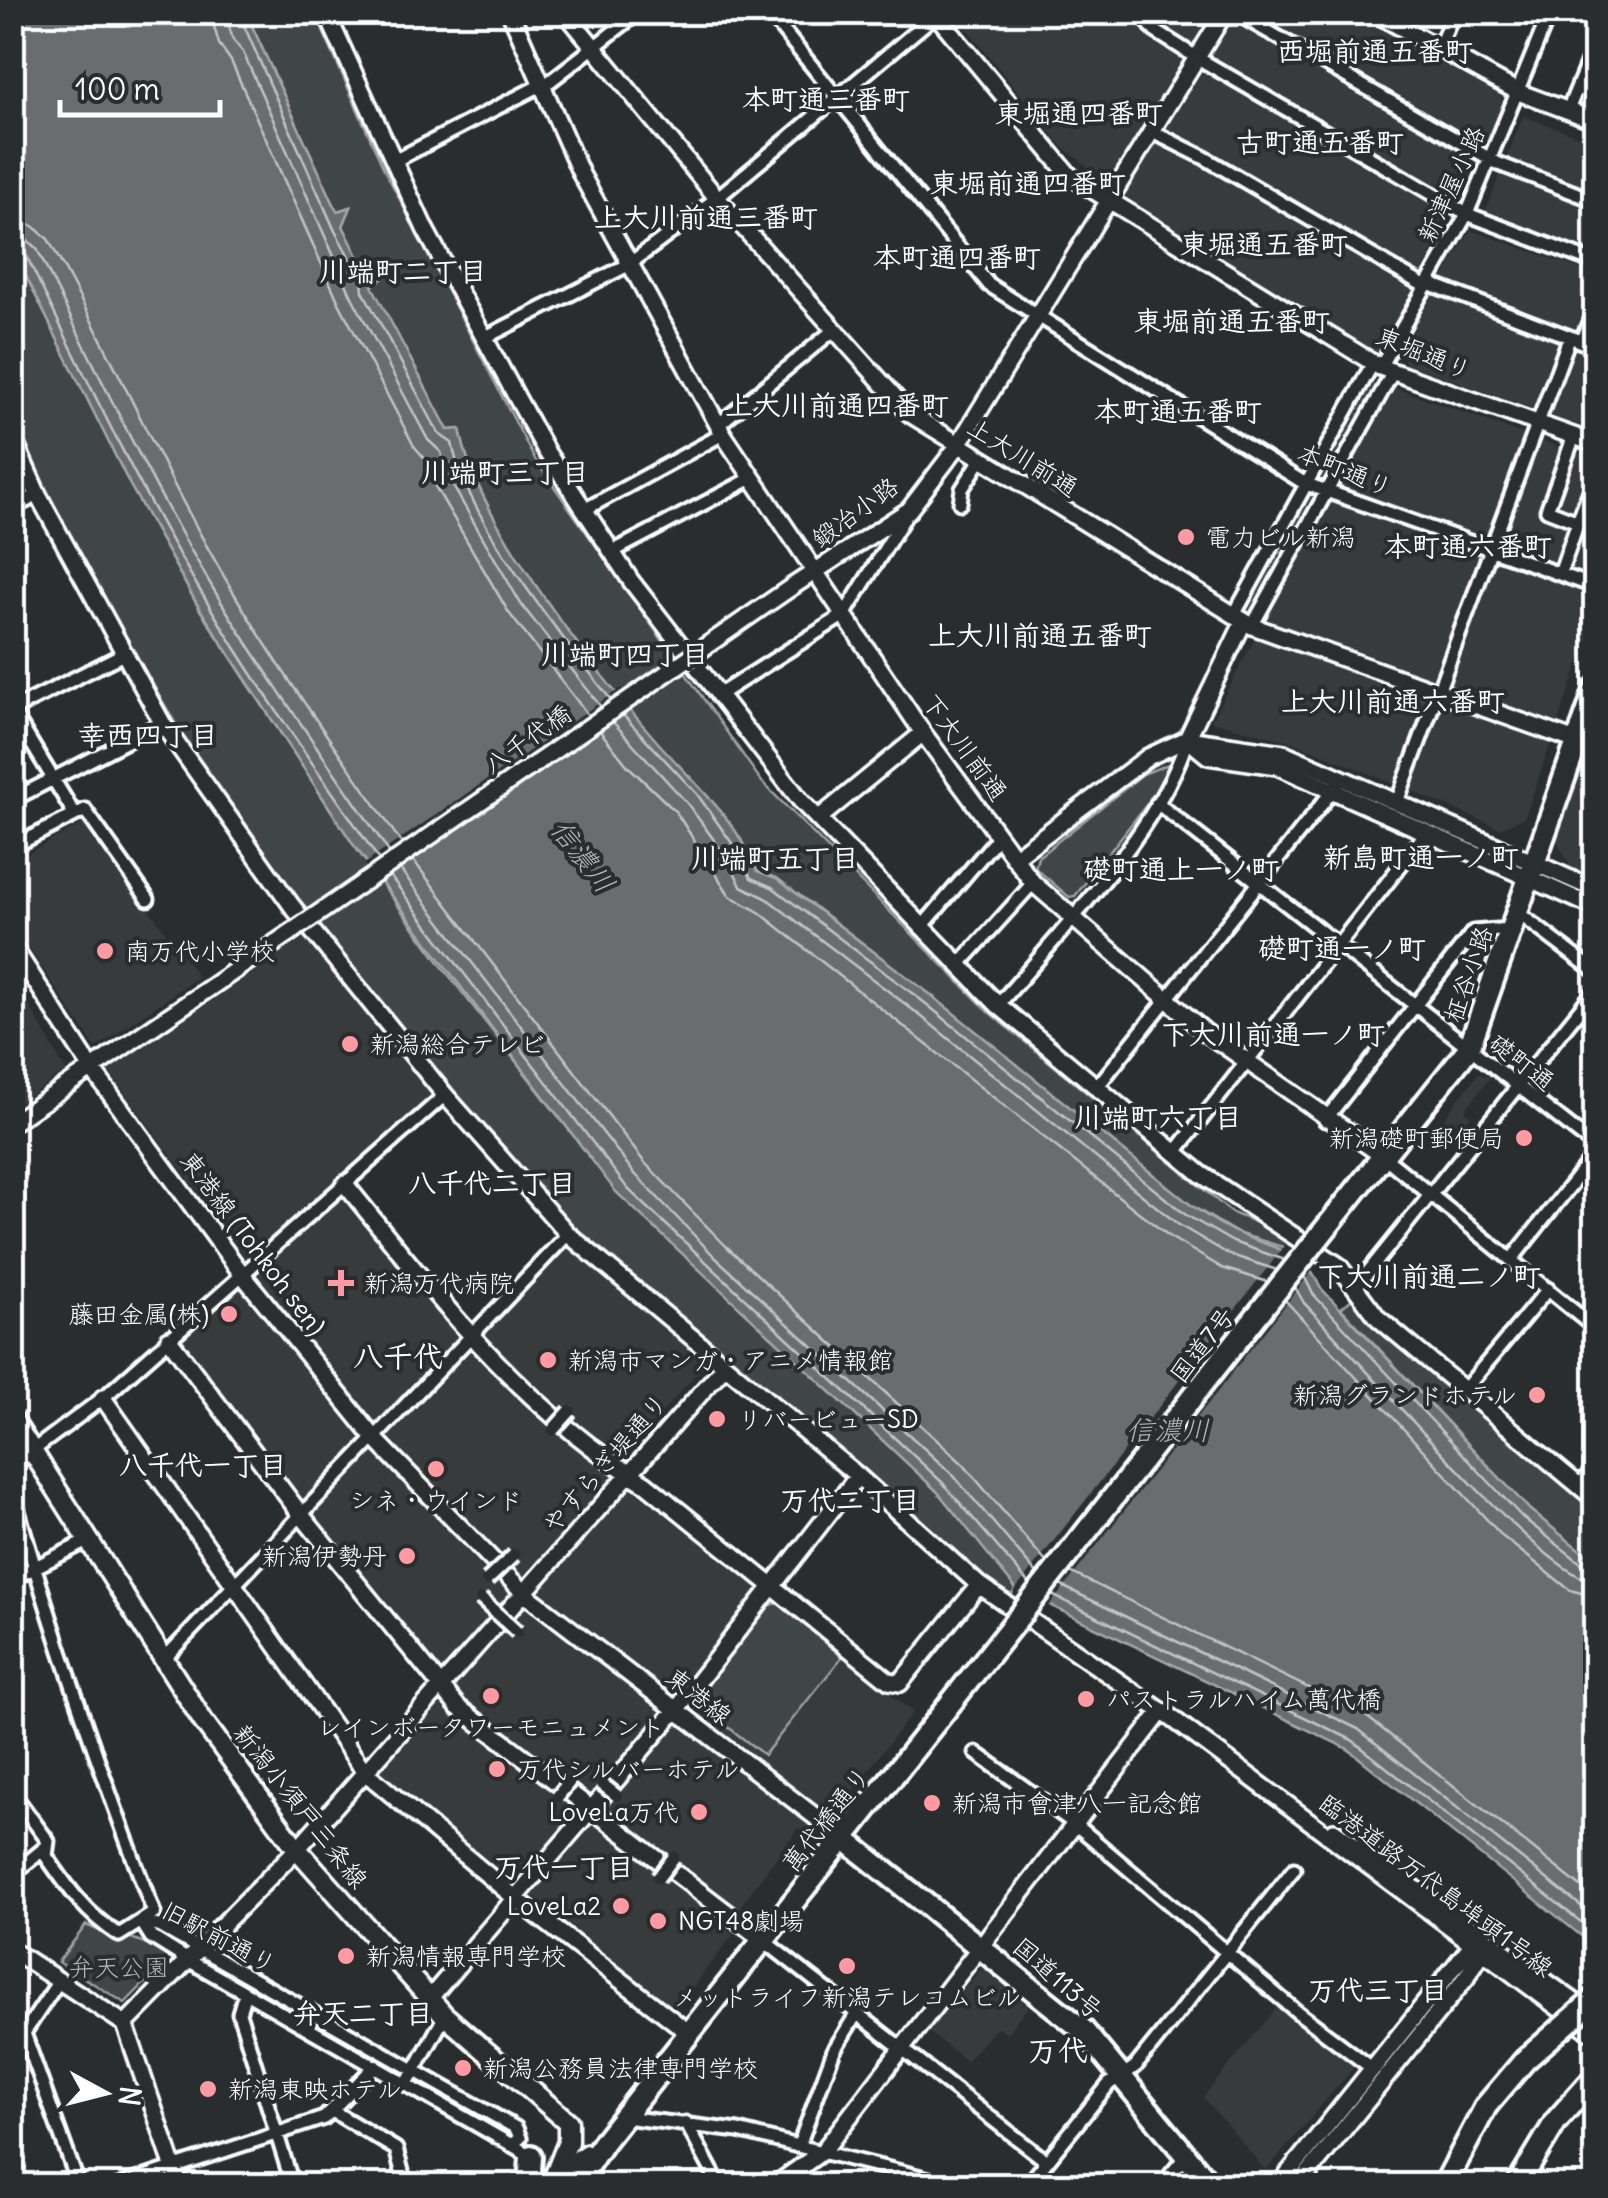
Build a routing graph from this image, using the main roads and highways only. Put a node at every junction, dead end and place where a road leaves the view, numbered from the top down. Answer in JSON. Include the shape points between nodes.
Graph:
{"nodes":[{"id":1,"x":1596,"y":688,"type":"edge"},
{"id":2,"x":1586,"y":745,"type":"edge"},
{"id":3,"x":1318,"y":1238,"type":"joint"},
{"id":4,"x":12,"y":1420,"type":"edge"},
{"id":5,"x":1014,"y":1623,"type":"joint"},
{"id":6,"x":843,"y":1838,"type":"junction"},
{"id":7,"x":1596,"y":1998,"type":"edge"},
{"id":8,"x":1596,"y":2076,"type":"edge"},
{"id":9,"x":604,"y":2141,"type":"junction"},
{"id":10,"x":574,"y":2154,"type":"junction"},
{"id":11,"x":531,"y":2156,"type":"joint"},
{"id":12,"x":563,"y":2185,"type":"edge"},
{"id":13,"x":522,"y":2186,"type":"edge"},
{"id":14,"x":1211,"y":2186,"type":"edge"},
{"id":15,"x":1444,"y":2186,"type":"edge"},
{"id":16,"x":1517,"y":2186,"type":"edge"}],
"edges":[{"from":1,"to":2,"type":"highway","name":"柾谷小路"},
{"from":2,"to":3,"type":"highway","name":"柾谷小路","via":[[1531,871],[1468,1048]]},
{"from":3,"to":5,"type":"highway","name":"国道7号","bridge":true},
{"from":4,"to":10,"type":"main road","name":"新潟小須戸三条線","via":[[296,1850],[445,2016],[565,2117]]},
{"from":5,"to":6,"type":"highway","name":"萬代橋通り"},
{"from":6,"to":9,"type":"highway","name":"萬代橋通り"},
{"from":6,"to":14,"type":"highway","name":"国道113号","via":[[1083,2030]]},
{"from":7,"to":15,"type":"highway","bridge":true,"via":[[1525,2060],[1486,2106]]},
{"from":8,"to":16,"type":"highway","via":[[1540,2144]]},
{"from":9,"to":10,"type":"highway","name":"萬代橋通り"},
{"from":9,"to":12,"type":"highway","name":"萬代橋通り"},
{"from":10,"to":11,"type":"main road"},
{"from":10,"to":12,"type":"highway","name":"萬代橋通り"},
{"from":11,"to":13,"type":"highway"}]}
